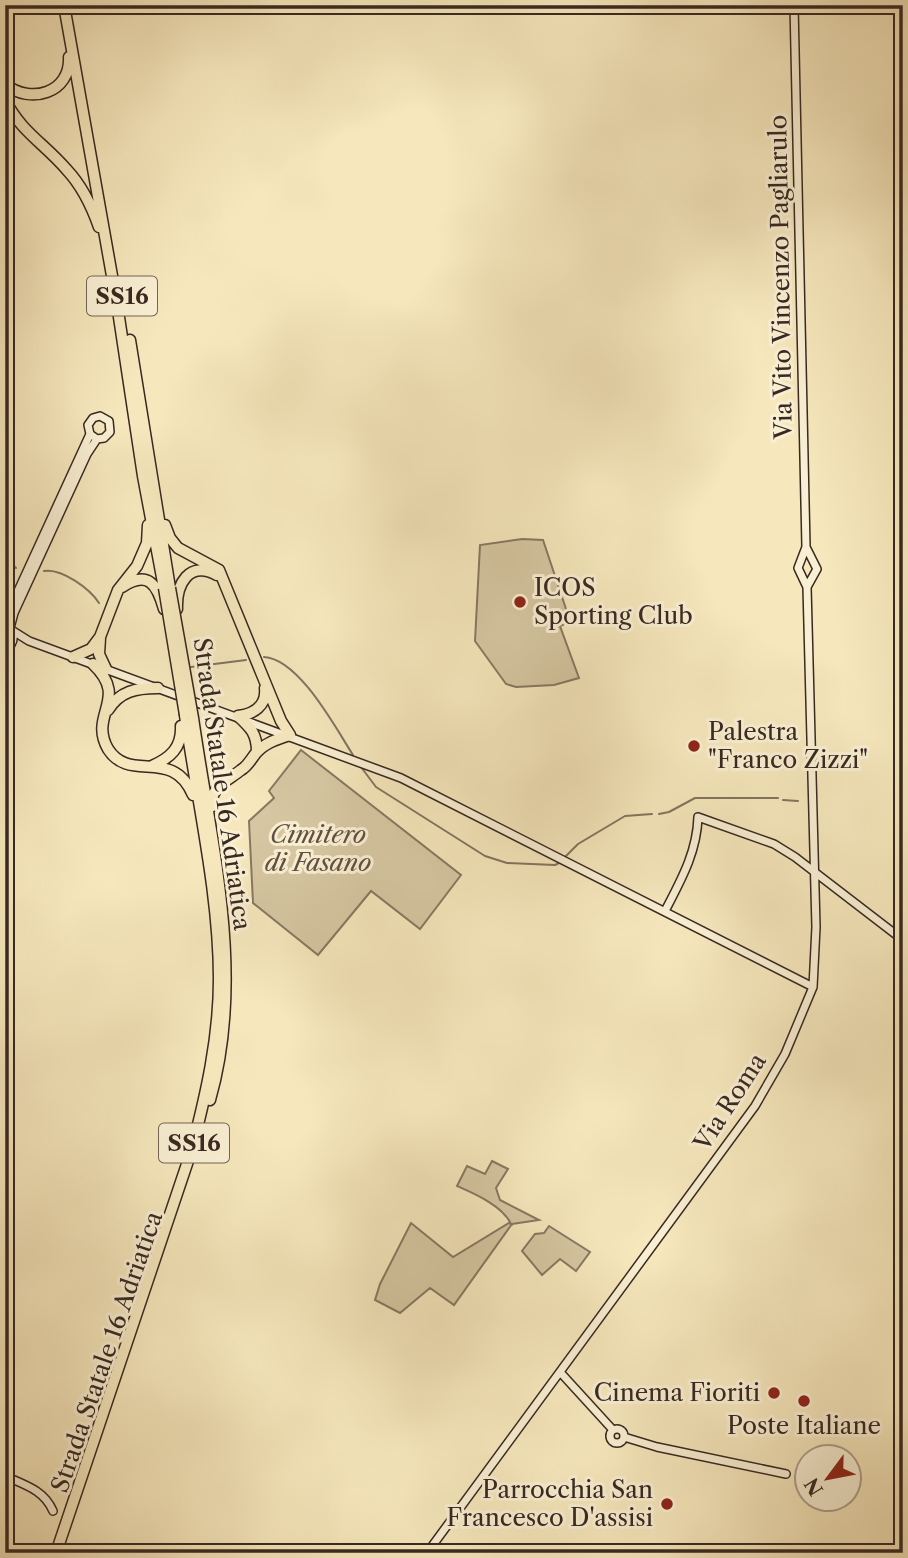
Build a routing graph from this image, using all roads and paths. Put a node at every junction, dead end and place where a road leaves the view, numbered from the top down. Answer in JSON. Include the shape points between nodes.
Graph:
{"nodes":[{"id":1,"x":64,"y":5,"type":"edge"},
{"id":2,"x":794,"y":5,"type":"edge"},
{"id":3,"x":5,"y":84,"type":"edge"},
{"id":4,"x":5,"y":100,"type":"edge"},
{"id":5,"x":124,"y":344,"type":"junction"},
{"id":6,"x":150,"y":462,"type":"junction"},
{"id":7,"x":143,"y":476,"type":"junction"},
{"id":8,"x":806,"y":547,"type":"junction"},
{"id":9,"x":811,"y":559,"type":"junction"},
{"id":10,"x":801,"y":561,"type":"junction"},
{"id":11,"x":210,"y":568,"type":"junction"},
{"id":12,"x":802,"y":576,"type":"junction"},
{"id":13,"x":811,"y":577,"type":"junction"},
{"id":14,"x":121,"y":586,"type":"junction"},
{"id":15,"x":807,"y":587,"type":"junction"},
{"id":16,"x":167,"y":590,"type":"junction"},
{"id":17,"x":5,"y":613,"type":"edge"},
{"id":18,"x":9,"y":628,"type":"edge"},
{"id":19,"x":174,"y":630,"type":"junction"},
{"id":20,"x":100,"y":637,"type":"junction"},
{"id":21,"x":29,"y":641,"type":"junction"},
{"id":22,"x":8,"y":648,"type":"edge"},
{"id":23,"x":73,"y":657,"type":"junction"},
{"id":24,"x":93,"y":664,"type":"junction"},
{"id":25,"x":106,"y":669,"type":"junction"},
{"id":26,"x":264,"y":681,"type":"junction"},
{"id":27,"x":158,"y":688,"type":"junction"},
{"id":28,"x":186,"y":716,"type":"junction"},
{"id":29,"x":237,"y":716,"type":"junction"},
{"id":30,"x":104,"y":717,"type":"junction"},
{"id":31,"x":290,"y":735,"type":"junction"},
{"id":32,"x":196,"y":740,"type":"junction"},
{"id":33,"x":257,"y":752,"type":"junction"},
{"id":34,"x":151,"y":766,"type":"junction"},
{"id":35,"x":228,"y":777,"type":"junction"},
{"id":36,"x":204,"y":840,"type":"junction"},
{"id":37,"x":215,"y":849,"type":"junction"},
{"id":38,"x":814,"y":873,"type":"junction"},
{"id":39,"x":665,"y":911,"type":"junction"},
{"id":40,"x":903,"y":940,"type":"edge"},
{"id":41,"x":813,"y":986,"type":"junction"},
{"id":42,"x":560,"y":1373,"type":"junction"},
{"id":43,"x":786,"y":1474,"type":"dead end"},
{"id":44,"x":5,"y":1476,"type":"edge"},
{"id":45,"x":53,"y":1511,"type":"dead end"},
{"id":46,"x":56,"y":1553,"type":"edge"},
{"id":47,"x":61,"y":1553,"type":"edge"},
{"id":48,"x":427,"y":1553,"type":"edge"}],
"edges":[{"from":1,"to":3,"type":"highway","via":[[70,60],[63,79],[38,95]]},
{"from":1,"to":5,"type":"highway","name":"Strada Statale 16 Adriatica","number":"SS16"},
{"from":1,"to":6,"type":"highway","name":"Strada Statale 16 Adriatica","number":"SS16"},
{"from":2,"to":8,"type":"street","name":"Via Vito Vincenzo Pagliarulo"},
{"from":4,"to":5,"type":"highway","number":"SS16","via":[[21,126],[68,170],[85,195],[101,232]]},
{"from":5,"to":7,"type":"highway","name":"Strada Statale 16 Adriatica","number":"SS16"},
{"from":6,"to":11,"type":"highway","via":[[170,538]]},
{"from":6,"to":16,"type":"highway","name":"Strada Statale 16 Adriatica","number":"SS16"},
{"from":7,"to":14,"type":"highway","via":[[147,543]]},
{"from":7,"to":16,"type":"highway","name":"Strada Statale 16 Adriatica","number":"SS16"},
{"from":8,"to":9,"type":"street","name":"Via Vito Vincenzo Pagliarulo"},
{"from":8,"to":10,"type":"street","name":"Via Vito Vincenzo Pagliarulo"},
{"from":9,"to":10,"type":"street"},
{"from":9,"to":13,"type":"street","via":[[817,569]]},
{"from":10,"to":12,"type":"street"},
{"from":11,"to":16,"type":"highway","via":[[192,572]]},
{"from":11,"to":26,"type":"highway","via":[[225,580]]},
{"from":12,"to":13,"type":"street"},
{"from":12,"to":15,"type":"street","name":"Via Roma"},
{"from":13,"to":15,"type":"street","name":"Via Roma"},
{"from":14,"to":16,"type":"highway","via":[[141,580]]},
{"from":14,"to":20,"type":"highway"},
{"from":15,"to":38,"type":"street","name":"Via Roma"},
{"from":16,"to":19,"type":"highway","name":"Strada Statale 16 Adriatica","number":"SS16","bridge":true},
{"from":17,"to":18,"type":"street","via":[[93,437]]},
{"from":18,"to":21,"type":"street"},
{"from":18,"to":22,"type":"street","via":[[14,638]]},
{"from":19,"to":28,"type":"highway","name":"Strada Statale 16 Adriatica","number":"SS16","bridge":true},
{"from":19,"to":28,"type":"highway","name":"Strada Statale 16 Adriatica","number":"SS16","bridge":true},
{"from":20,"to":23,"type":"highway","via":[[91,649]]},
{"from":20,"to":25,"type":"highway","via":[[99,654]]},
{"from":21,"to":22,"type":"street"},
{"from":21,"to":23,"type":"street"},
{"from":23,"to":24,"type":"street"},
{"from":24,"to":25,"type":"street"},
{"from":24,"to":30,"type":"highway","via":[[109,683]]},
{"from":25,"to":27,"type":"street"},
{"from":26,"to":29,"type":"highway","via":[[266,694],[260,707],[252,714]]},
{"from":26,"to":31,"type":"highway"},
{"from":27,"to":29,"type":"street"},
{"from":27,"to":30,"type":"highway","via":[[122,694]]},
{"from":28,"to":32,"type":"highway","name":"Strada Statale 16 Adriatica","number":"SS16"},
{"from":28,"to":34,"type":"highway","via":[[177,748]]},
{"from":28,"to":36,"type":"highway","name":"Strada Statale 16 Adriatica","number":"SS16"},
{"from":29,"to":31,"type":"street"},
{"from":29,"to":33,"type":"highway","via":[[252,729]]},
{"from":30,"to":34,"type":"highway","via":[[104,738],[116,758]]},
{"from":31,"to":33,"type":"highway"},
{"from":31,"to":39,"type":"street","via":[[401,778]]},
{"from":32,"to":35,"type":"highway","via":[[210,775]]},
{"from":32,"to":37,"type":"highway","name":"Strada Statale 16 Adriatica","number":"SS16"},
{"from":33,"to":35,"type":"highway","via":[[241,771]]},
{"from":34,"to":36,"type":"highway","via":[[176,772],[187,782]]},
{"from":35,"to":37,"type":"highway","via":[[211,800]]},
{"from":36,"to":46,"type":"highway","name":"Strada Statale 16 Adriatica","number":"SS16","via":[[219,971],[216,1031],[204,1104]]},
{"from":37,"to":47,"type":"highway","name":"Strada Statale 16 Adriatica","number":"SS16","via":[[225,994],[224,1034],[214,1089],[188,1181]]},
{"from":38,"to":39,"type":"street","via":[[774,844],[698,817],[689,864]]},
{"from":38,"to":40,"type":"street"},
{"from":38,"to":41,"type":"street","name":"Via Roma"},
{"from":39,"to":41,"type":"street"},
{"from":41,"to":42,"type":"street","name":"Via Roma","via":[[785,1054],[755,1105]]},
{"from":42,"to":43,"type":"street","via":[[624,1437]]},
{"from":42,"to":48,"type":"street","name":"Via Roma"},
{"from":44,"to":45,"type":"street","via":[[41,1492]]}]}
